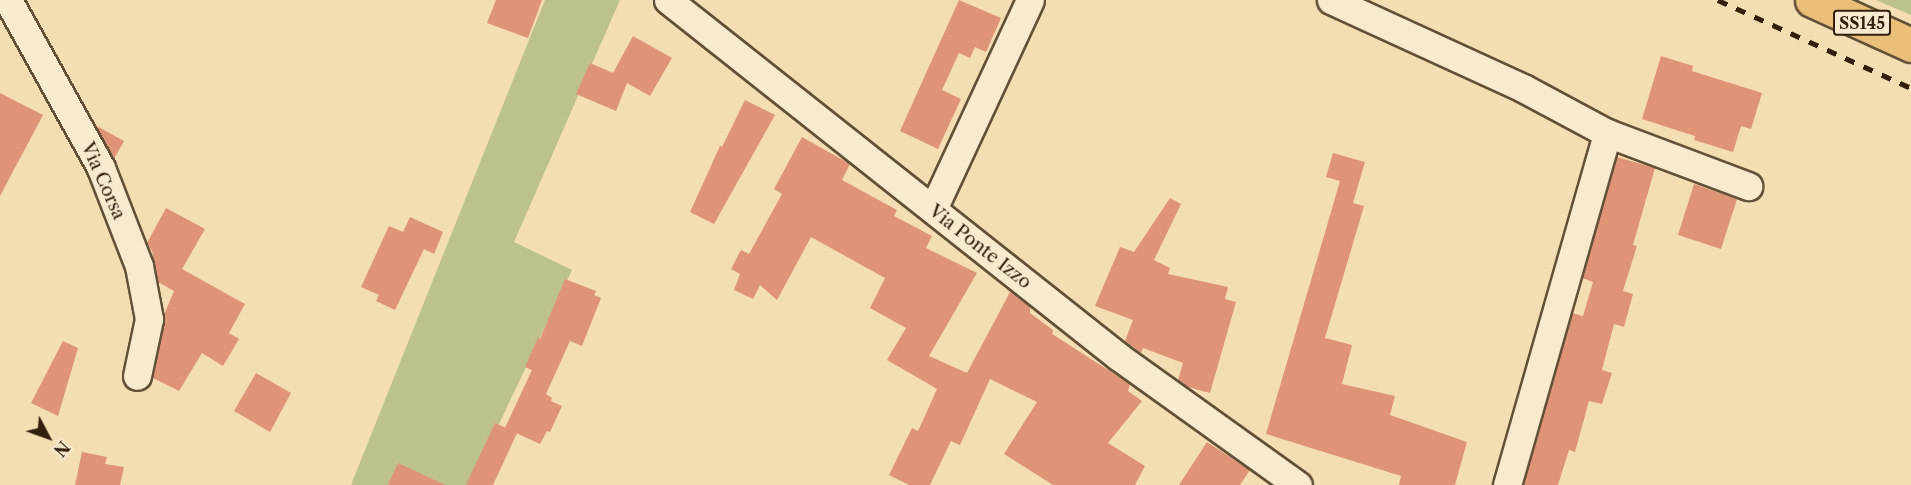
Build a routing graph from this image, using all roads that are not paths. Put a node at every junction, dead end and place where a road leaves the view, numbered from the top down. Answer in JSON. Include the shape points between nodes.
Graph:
{"nodes":[{"id":1,"x":8,"y":0,"type":"edge"},
{"id":2,"x":669,"y":0,"type":"edge"},
{"id":3,"x":1030,"y":0,"type":"edge"},
{"id":4,"x":1331,"y":0,"type":"edge"},
{"id":5,"x":1812,"y":0,"type":"edge"},
{"id":6,"x":1911,"y":45,"type":"edge"},
{"id":7,"x":1607,"y":133,"type":"junction"},
{"id":8,"x":1748,"y":186,"type":"dead end"},
{"id":9,"x":933,"y":209,"type":"junction"},
{"id":10,"x":137,"y":376,"type":"dead end"},
{"id":11,"x":1298,"y":485,"type":"edge"},
{"id":12,"x":1507,"y":485,"type":"edge"}],
"edges":[{"from":1,"to":10,"type":"street","name":"Via Corsa","via":[[101,168],[139,266],[149,319]]},
{"from":2,"to":9,"type":"street","name":"Via Ponte Izzo"},
{"from":3,"to":9,"type":"street"},
{"from":4,"to":7,"type":"street","via":[[1523,88]]},
{"from":5,"to":6,"type":"highway","number":"SS145"},
{"from":7,"to":8,"type":"street"},
{"from":7,"to":12,"type":"street"},
{"from":9,"to":11,"type":"street","name":"Via Ponte Izzo","via":[[1119,357]]}]}
